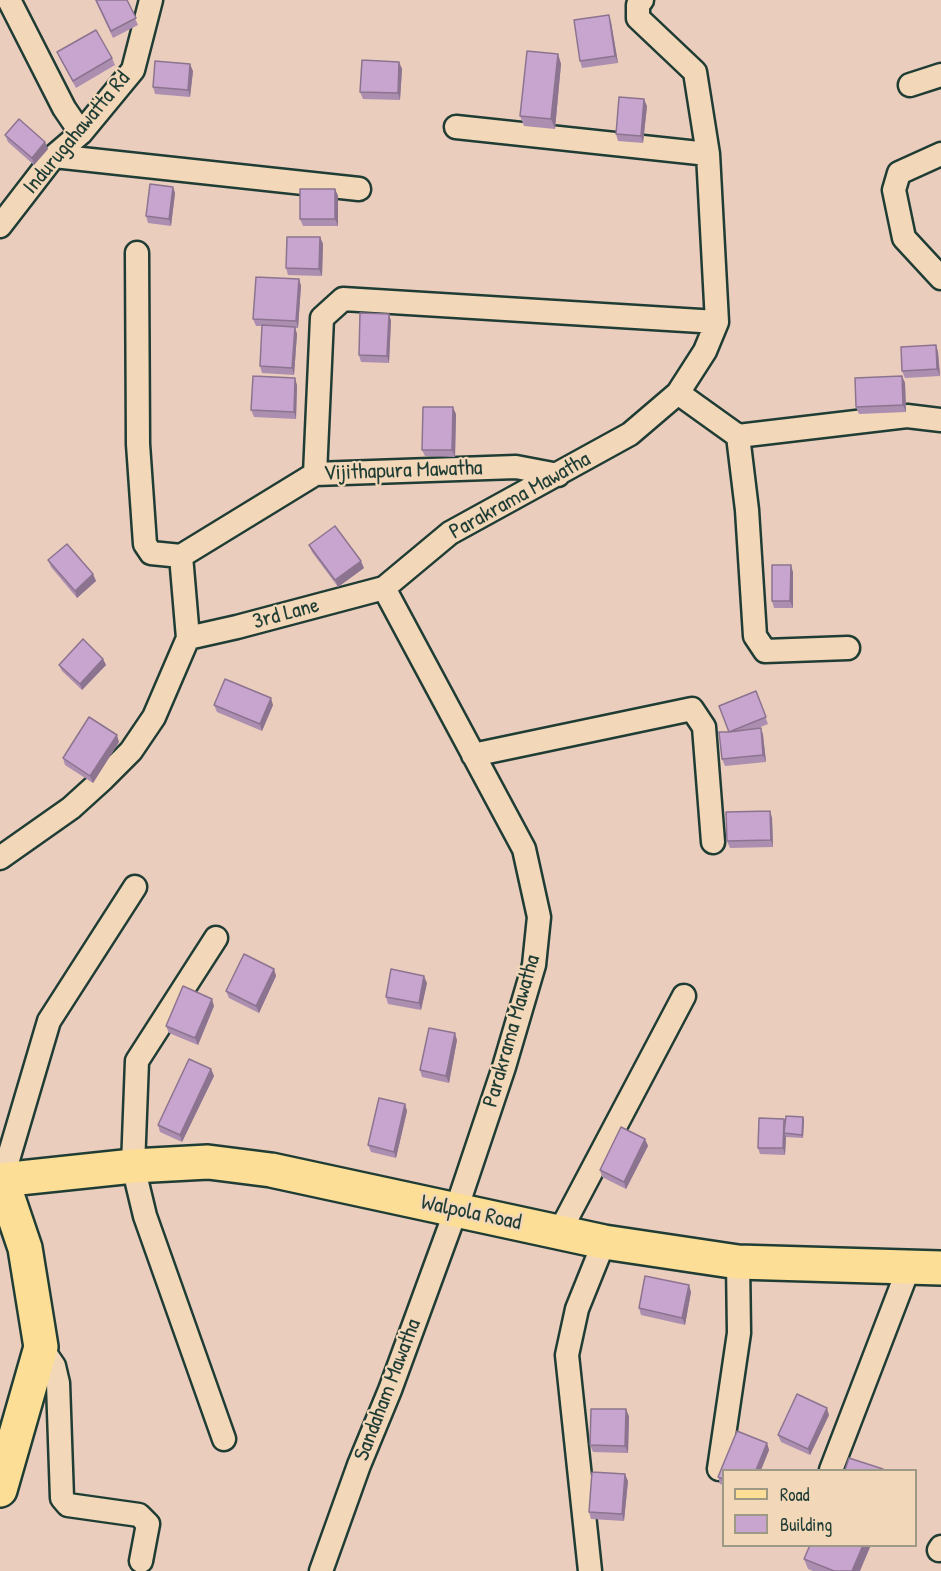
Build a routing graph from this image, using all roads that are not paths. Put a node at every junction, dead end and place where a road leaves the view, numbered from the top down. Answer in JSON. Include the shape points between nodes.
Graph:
{"nodes":[{"id":1,"x":9,"y":0,"type":"edge"},
{"id":2,"x":152,"y":0,"type":"edge"},
{"id":3,"x":639,"y":2,"type":"edge"},
{"id":4,"x":941,"y":75,"type":"edge"},
{"id":5,"x":910,"y":85,"type":"dead end"},
{"id":6,"x":456,"y":127,"type":"dead end"},
{"id":7,"x":81,"y":133,"type":"junction"},
{"id":8,"x":708,"y":154,"type":"junction"},
{"id":9,"x":941,"y":154,"type":"edge"},
{"id":10,"x":54,"y":156,"type":"junction"},
{"id":11,"x":358,"y":189,"type":"dead end"},
{"id":12,"x":0,"y":226,"type":"edge"},
{"id":13,"x":137,"y":253,"type":"dead end"},
{"id":14,"x":941,"y":278,"type":"edge"},
{"id":15,"x":717,"y":322,"type":"junction"},
{"id":16,"x":678,"y":393,"type":"junction"},
{"id":17,"x":941,"y":420,"type":"edge"},
{"id":18,"x":738,"y":436,"type":"junction"},
{"id":19,"x":315,"y":474,"type":"junction"},
{"id":20,"x":558,"y":475,"type":"junction"},
{"id":21,"x":181,"y":556,"type":"junction"},
{"id":22,"x":384,"y":588,"type":"junction"},
{"id":23,"x":188,"y":638,"type":"junction"},
{"id":24,"x":848,"y":648,"type":"dead end"},
{"id":25,"x":473,"y":754,"type":"junction"},
{"id":26,"x":713,"y":842,"type":"dead end"},
{"id":27,"x":0,"y":858,"type":"edge"},
{"id":28,"x":135,"y":887,"type":"dead end"},
{"id":29,"x":216,"y":938,"type":"dead end"},
{"id":30,"x":684,"y":996,"type":"dead end"},
{"id":31,"x":133,"y":1166,"type":"junction"},
{"id":32,"x":1,"y":1180,"type":"edge"},
{"id":33,"x":456,"y":1210,"type":"junction"},
{"id":34,"x":560,"y":1231,"type":"junction"},
{"id":35,"x":604,"y":1242,"type":"junction"},
{"id":36,"x":738,"y":1262,"type":"junction"},
{"id":37,"x":909,"y":1267,"type":"junction"},
{"id":38,"x":941,"y":1268,"type":"edge"},
{"id":39,"x":40,"y":1347,"type":"junction"},
{"id":40,"x":224,"y":1439,"type":"dead end"},
{"id":41,"x":719,"y":1468,"type":"edge"},
{"id":42,"x":831,"y":1469,"type":"edge"},
{"id":43,"x":0,"y":1490,"type":"edge"},
{"id":44,"x":141,"y":1561,"type":"dead end"},
{"id":45,"x":321,"y":1571,"type":"edge"},
{"id":46,"x":590,"y":1571,"type":"edge"}],
"edges":[{"from":1,"to":7,"type":"street","via":[[64,108]]},
{"from":2,"to":7,"type":"street","name":"Indurugahawatta Rd","via":[[133,70]]},
{"from":3,"to":8,"type":"street","name":"Parakrama Mawatha","via":[[638,18],[694,72]]},
{"from":4,"to":5,"type":"street"},
{"from":6,"to":8,"type":"street"},
{"from":7,"to":10,"type":"street","name":"Indurugahawatta Rd"},
{"from":8,"to":15,"type":"street","name":"Parakrama Mawatha"},
{"from":9,"to":14,"type":"street","via":[[899,173],[894,190],[904,238]]},
{"from":10,"to":11,"type":"street"},
{"from":10,"to":12,"type":"street","name":"Indurugahawatta Rd"},
{"from":13,"to":21,"type":"street","via":[[138,444],[145,544],[152,553]]},
{"from":15,"to":16,"type":"street","name":"Parakrama Mawatha","via":[[705,351]]},
{"from":15,"to":19,"type":"street","via":[[343,299],[322,318]]},
{"from":16,"to":18,"type":"street"},
{"from":16,"to":20,"type":"street","name":"Parakrama Mawatha","via":[[630,434]]},
{"from":17,"to":18,"type":"street","via":[[907,416]]},
{"from":18,"to":24,"type":"street","via":[[755,636],[765,651]]},
{"from":19,"to":20,"type":"street","name":"Vijithapura Mawatha","via":[[516,467]]},
{"from":19,"to":21,"type":"street","name":"Vijithapura Mawatha"},
{"from":20,"to":22,"type":"street","name":"Parakrama Mawatha","via":[[450,533]]},
{"from":21,"to":23,"type":"street"},
{"from":22,"to":23,"type":"street","name":"3rd Lane"},
{"from":22,"to":25,"type":"street","name":"Parakrama Mawatha"},
{"from":23,"to":27,"type":"street","via":[[154,717],[131,751],[71,808]]},
{"from":25,"to":26,"type":"street","via":[[692,709],[704,726]]},
{"from":25,"to":33,"type":"street","name":"Parakrama Mawatha","via":[[524,849],[539,917],[534,964]]},
{"from":28,"to":32,"type":"street","via":[[49,1021]]},
{"from":29,"to":31,"type":"street","via":[[137,1061]]},
{"from":30,"to":34,"type":"street"},
{"from":31,"to":32,"type":"main road","name":"Walpola Road"},
{"from":31,"to":33,"type":"main road","name":"Walpola Road","via":[[208,1162],[271,1170]]},
{"from":31,"to":40,"type":"street","via":[[146,1216]]},
{"from":32,"to":39,"type":"main road","via":[[25,1248]]},
{"from":33,"to":34,"type":"main road","name":"Walpola Road"},
{"from":33,"to":45,"type":"street","name":"Sandaham Mawatha"},
{"from":34,"to":35,"type":"main road","name":"Walpola Road"},
{"from":35,"to":36,"type":"main road","name":"Walpola Road"},
{"from":35,"to":46,"type":"street","via":[[577,1309],[567,1355]]},
{"from":36,"to":37,"type":"main road","name":"Walpola Road"},
{"from":36,"to":41,"type":"street","via":[[739,1333]]},
{"from":37,"to":38,"type":"main road","name":"Walpola Road"},
{"from":37,"to":42,"type":"street"},
{"from":39,"to":43,"type":"main road"},
{"from":39,"to":44,"type":"street","via":[[54,1366],[58,1383],[62,1498],[68,1505],[139,1515],[148,1524]]}]}
